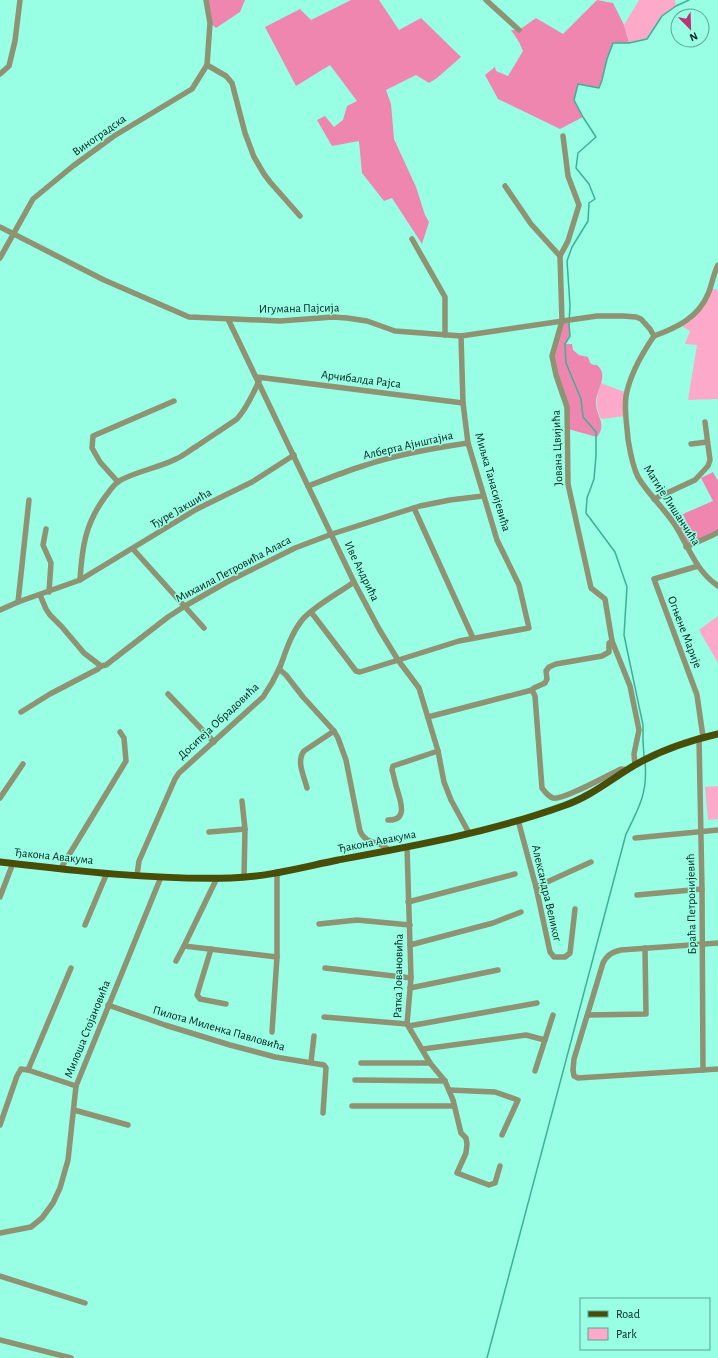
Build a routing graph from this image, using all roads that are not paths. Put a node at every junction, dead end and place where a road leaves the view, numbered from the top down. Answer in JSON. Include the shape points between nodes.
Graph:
{"nodes":[{"id":1,"x":20,"y":0,"type":"edge"},
{"id":2,"x":206,"y":0,"type":"edge"},
{"id":3,"x":486,"y":0,"type":"edge"},
{"id":4,"x":519,"y":30,"type":"dead end"},
{"id":5,"x":207,"y":65,"type":"junction"},
{"id":6,"x":0,"y":74,"type":"edge"},
{"id":7,"x":563,"y":136,"type":"dead end"},
{"id":8,"x":505,"y":186,"type":"dead end"},
{"id":9,"x":300,"y":216,"type":"dead end"},
{"id":10,"x":0,"y":227,"type":"edge"},
{"id":11,"x":14,"y":234,"type":"junction"},
{"id":12,"x":412,"y":239,"type":"dead end"},
{"id":13,"x":560,"y":256,"type":"junction"},
{"id":14,"x":0,"y":258,"type":"edge"},
{"id":15,"x":718,"y":265,"type":"edge"},
{"id":16,"x":228,"y":319,"type":"junction"},
{"id":17,"x":562,"y":320,"type":"junction"},
{"id":18,"x":445,"y":335,"type":"junction"},
{"id":19,"x":461,"y":336,"type":"junction"},
{"id":20,"x":654,"y":336,"type":"junction"},
{"id":21,"x":258,"y":379,"type":"junction"},
{"id":22,"x":174,"y":401,"type":"dead end"},
{"id":23,"x":462,"y":403,"type":"junction"},
{"id":24,"x":705,"y":422,"type":"dead end"},
{"id":25,"x":708,"y":442,"type":"junction"},
{"id":26,"x":468,"y":443,"type":"junction"},
{"id":27,"x":691,"y":444,"type":"dead end"},
{"id":28,"x":294,"y":456,"type":"junction"},
{"id":29,"x":118,"y":482,"type":"junction"},
{"id":30,"x":308,"y":486,"type":"junction"},
{"id":31,"x":483,"y":496,"type":"junction"},
{"id":32,"x":654,"y":499,"type":"junction"},
{"id":33,"x":29,"y":500,"type":"dead end"},
{"id":34,"x":414,"y":508,"type":"junction"},
{"id":35,"x":46,"y":529,"type":"dead end"},
{"id":36,"x":718,"y":532,"type":"edge"},
{"id":37,"x":332,"y":534,"type":"junction"},
{"id":38,"x":686,"y":546,"type":"junction"},
{"id":39,"x":134,"y":549,"type":"junction"},
{"id":40,"x":698,"y":566,"type":"junction"},
{"id":41,"x":80,"y":580,"type":"junction"},
{"id":42,"x":354,"y":582,"type":"junction"},
{"id":43,"x":718,"y":586,"type":"edge"},
{"id":44,"x":49,"y":592,"type":"junction"},
{"id":45,"x":40,"y":595,"type":"junction"},
{"id":46,"x":18,"y":602,"type":"junction"},
{"id":47,"x":185,"y":606,"type":"junction"},
{"id":48,"x":0,"y":610,"type":"edge"},
{"id":49,"x":311,"y":612,"type":"junction"},
{"id":50,"x":204,"y":628,"type":"dead end"},
{"id":51,"x":474,"y":638,"type":"junction"},
{"id":52,"x":612,"y":641,"type":"junction"},
{"id":53,"x":398,"y":660,"type":"junction"},
{"id":54,"x":101,"y":666,"type":"junction"},
{"id":55,"x":279,"y":669,"type":"junction"},
{"id":56,"x":532,"y":690,"type":"junction"},
{"id":57,"x":168,"y":694,"type":"dead end"},
{"id":58,"x":21,"y":712,"type":"dead end"},
{"id":59,"x":428,"y":716,"type":"junction"},
{"id":60,"x":334,"y":731,"type":"junction"},
{"id":61,"x":120,"y":732,"type":"dead end"},
{"id":62,"x":718,"y":734,"type":"edge"},
{"id":63,"x":701,"y":738,"type":"junction"},
{"id":64,"x":214,"y":742,"type":"junction"},
{"id":65,"x":438,"y":750,"type":"junction"},
{"id":66,"x":23,"y":764,"type":"dead end"},
{"id":67,"x":636,"y":765,"type":"junction"},
{"id":68,"x":628,"y":770,"type":"junction"},
{"id":69,"x":307,"y":788,"type":"dead end"},
{"id":70,"x":0,"y":798,"type":"edge"},
{"id":71,"x":242,"y":801,"type":"dead end"},
{"id":72,"x":388,"y":820,"type":"dead end"},
{"id":73,"x":518,"y":820,"type":"junction"},
{"id":74,"x":245,"y":829,"type":"junction"},
{"id":75,"x":718,"y":830,"type":"edge"},
{"id":76,"x":209,"y":832,"type":"dead end"},
{"id":77,"x":701,"y":832,"type":"junction"},
{"id":78,"x":469,"y":833,"type":"junction"},
{"id":79,"x":635,"y":838,"type":"dead end"},
{"id":80,"x":407,"y":847,"type":"junction"},
{"id":81,"x":389,"y":851,"type":"junction"},
{"id":82,"x":0,"y":862,"type":"edge"},
{"id":83,"x":591,"y":862,"type":"dead end"},
{"id":84,"x":13,"y":863,"type":"junction"},
{"id":85,"x":61,"y":868,"type":"junction"},
{"id":86,"x":107,"y":872,"type":"junction"},
{"id":87,"x":277,"y":872,"type":"junction"},
{"id":88,"x":515,"y":874,"type":"dead end"},
{"id":89,"x":137,"y":875,"type":"junction"},
{"id":90,"x":161,"y":877,"type":"junction"},
{"id":91,"x":244,"y":877,"type":"junction"},
{"id":92,"x":218,"y":878,"type":"junction"},
{"id":93,"x":536,"y":886,"type":"junction"},
{"id":94,"x":702,"y":890,"type":"junction"},
{"id":95,"x":637,"y":895,"type":"dead end"},
{"id":96,"x":0,"y":897,"type":"edge"},
{"id":97,"x":408,"y":902,"type":"junction"},
{"id":98,"x":575,"y":909,"type":"dead end"},
{"id":99,"x":520,"y":912,"type":"dead end"},
{"id":100,"x":319,"y":924,"type":"dead end"},
{"id":101,"x":85,"y":925,"type":"dead end"},
{"id":102,"x":410,"y":925,"type":"junction"},
{"id":103,"x":718,"y":943,"type":"edge"},
{"id":104,"x":702,"y":944,"type":"junction"},
{"id":105,"x":410,"y":945,"type":"junction"},
{"id":106,"x":184,"y":946,"type":"junction"},
{"id":107,"x":645,"y":948,"type":"junction"},
{"id":108,"x":211,"y":949,"type":"junction"},
{"id":109,"x":277,"y":957,"type":"junction"},
{"id":110,"x":176,"y":961,"type":"dead end"},
{"id":111,"x":71,"y":968,"type":"dead end"},
{"id":112,"x":325,"y":968,"type":"dead end"},
{"id":113,"x":498,"y":970,"type":"dead end"},
{"id":114,"x":411,"y":978,"type":"junction"},
{"id":115,"x":410,"y":988,"type":"junction"},
{"id":116,"x":226,"y":1004,"type":"dead end"},
{"id":117,"x":537,"y":1004,"type":"dead end"},
{"id":118,"x":108,"y":1005,"type":"junction"},
{"id":119,"x":588,"y":1014,"type":"junction"},
{"id":120,"x":553,"y":1015,"type":"dead end"},
{"id":121,"x":324,"y":1016,"type":"dead end"},
{"id":122,"x":408,"y":1025,"type":"junction"},
{"id":123,"x":272,"y":1032,"type":"dead end"},
{"id":124,"x":314,"y":1036,"type":"dead end"},
{"id":125,"x":545,"y":1040,"type":"junction"},
{"id":126,"x":423,"y":1049,"type":"junction"},
{"id":127,"x":311,"y":1062,"type":"junction"},
{"id":128,"x":361,"y":1063,"type":"dead end"},
{"id":129,"x":430,"y":1063,"type":"junction"},
{"id":130,"x":718,"y":1069,"type":"edge"},
{"id":131,"x":28,"y":1070,"type":"junction"},
{"id":132,"x":703,"y":1070,"type":"junction"},
{"id":133,"x":536,"y":1071,"type":"dead end"},
{"id":134,"x":355,"y":1080,"type":"dead end"},
{"id":135,"x":445,"y":1082,"type":"junction"},
{"id":136,"x":76,"y":1086,"type":"junction"},
{"id":137,"x":449,"y":1090,"type":"junction"},
{"id":138,"x":352,"y":1106,"type":"dead end"},
{"id":139,"x":454,"y":1106,"type":"junction"},
{"id":140,"x":74,"y":1110,"type":"junction"},
{"id":141,"x":322,"y":1113,"type":"dead end"},
{"id":142,"x":0,"y":1125,"type":"edge"},
{"id":143,"x":128,"y":1125,"type":"dead end"},
{"id":144,"x":502,"y":1135,"type":"dead end"},
{"id":145,"x":500,"y":1166,"type":"dead end"},
{"id":146,"x":0,"y":1233,"type":"edge"},
{"id":147,"x":0,"y":1276,"type":"edge"},
{"id":148,"x":85,"y":1303,"type":"dead end"},
{"id":149,"x":0,"y":1340,"type":"edge"},
{"id":150,"x":71,"y":1358,"type":"edge"}],
"edges":[{"from":1,"to":6,"type":"street","via":[[9,66]]},
{"from":2,"to":5,"type":"street","name":"Виноградска","via":[[210,23]]},
{"from":3,"to":4,"type":"street"},
{"from":5,"to":9,"type":"street","via":[[226,76],[232,83],[245,133],[256,161],[270,182]]},
{"from":5,"to":11,"type":"street","name":"Виноградска","via":[[192,89],[114,136],[33,200]]},
{"from":7,"to":13,"type":"street","via":[[568,176],[579,205],[568,241]]},
{"from":8,"to":13,"type":"street","via":[[531,224]]},
{"from":10,"to":11,"type":"street","name":"Игумана Пајсија"},
{"from":11,"to":14,"type":"street","name":"Виноградска"},
{"from":11,"to":16,"type":"street","name":"Игумана Пајсија","via":[[104,280],[189,317]]},
{"from":12,"to":18,"type":"street","via":[[445,297]]},
{"from":13,"to":17,"type":"street","name":"Јована Цвијића"},
{"from":15,"to":20,"type":"street","via":[[700,309],[685,322]]},
{"from":16,"to":18,"type":"street","name":"Игумана Пајсија","via":[[280,321],[334,317],[367,321],[396,331]]},
{"from":16,"to":21,"type":"street","name":"Иве Андрића"},
{"from":17,"to":19,"type":"street","name":"Игумана Пајсија"},
{"from":17,"to":20,"type":"street","name":"Игумана Пајсија","via":[[597,316],[636,317],[644,322]]},
{"from":17,"to":52,"type":"street","name":"Јована Цвијића","via":[[552,356],[567,407],[568,484],[591,588],[605,599]]},
{"from":18,"to":19,"type":"street","name":"Игумана Пајсија"},
{"from":19,"to":23,"type":"street","name":"Миљка Танасијевића"},
{"from":20,"to":32,"type":"street","name":"Матије Лишанчића","via":[[632,374],[626,397],[626,416],[634,468]]},
{"from":21,"to":23,"type":"street","name":"Арчибалда Рајса"},
{"from":21,"to":28,"type":"street","name":"Иве Андрића"},
{"from":21,"to":29,"type":"street","via":[[250,400],[237,418],[178,459]]},
{"from":22,"to":29,"type":"street","via":[[93,436],[92,448],[100,462]]},
{"from":23,"to":26,"type":"street","name":"Миљка Танасијевића"},
{"from":24,"to":25,"type":"street"},
{"from":25,"to":27,"type":"street"},
{"from":25,"to":32,"type":"street","via":[[710,460],[698,478]]},
{"from":26,"to":30,"type":"street","name":"Алберта Ајнштајна","via":[[395,456]]},
{"from":26,"to":31,"type":"street","name":"Миљка Танасијевића"},
{"from":28,"to":30,"type":"street","name":"Иве Андрића"},
{"from":28,"to":39,"type":"street","name":"Ђуре Јакшића","via":[[252,482],[197,509]]},
{"from":29,"to":41,"type":"street","via":[[91,519],[85,537]]},
{"from":30,"to":37,"type":"street","name":"Иве Андрића"},
{"from":31,"to":34,"type":"street","name":"Михаила Петровића Аласа"},
{"from":31,"to":51,"type":"street","name":"Миљка Танасијевића","via":[[497,540],[519,585],[529,628]]},
{"from":32,"to":38,"type":"street","name":"Матије Лишанчића","via":[[675,526]]},
{"from":33,"to":46,"type":"street"},
{"from":34,"to":37,"type":"street","name":"Михаила Петровића Аласа"},
{"from":34,"to":51,"type":"street"},
{"from":35,"to":44,"type":"street","via":[[43,545],[52,570]]},
{"from":36,"to":38,"type":"street"},
{"from":37,"to":42,"type":"street","name":"Иве Андрића"},
{"from":37,"to":47,"type":"street","name":"Михаила Петровића Аласа","via":[[261,564]]},
{"from":38,"to":40,"type":"street","name":"Матије Лишанчића"},
{"from":39,"to":41,"type":"street","name":"Ђуре Јакшића"},
{"from":39,"to":47,"type":"street"},
{"from":40,"to":43,"type":"street","name":"Матије Лишанчића"},
{"from":40,"to":63,"type":"street","name":"Огњене Марије","via":[[654,579],[697,695]]},
{"from":41,"to":44,"type":"street","name":"Ђуре Јакшића"},
{"from":42,"to":49,"type":"street","name":"Доситеја Обрадовића"},
{"from":42,"to":53,"type":"street","name":"Иве Андрића"},
{"from":44,"to":45,"type":"street","name":"Ђуре Јакшића"},
{"from":45,"to":46,"type":"street","name":"Ђуре Јакшића"},
{"from":45,"to":54,"type":"street","via":[[50,615],[84,653]]},
{"from":46,"to":48,"type":"street","name":"Ђуре Јакшића"},
{"from":47,"to":50,"type":"street"},
{"from":47,"to":54,"type":"street","name":"Михаила Петровића Аласа","via":[[106,665]]},
{"from":49,"to":53,"type":"street","via":[[356,671]]},
{"from":49,"to":55,"type":"street","name":"Доситеја Обрадовића","via":[[292,635]]},
{"from":51,"to":53,"type":"street"},
{"from":52,"to":56,"type":"street","via":[[609,643],[609,652],[602,656],[549,667],[545,683]]},
{"from":52,"to":67,"type":"street","name":"Јована Цвијића","via":[[630,686],[639,730],[634,754]]},
{"from":53,"to":59,"type":"street","name":"Иве Андрића","via":[[419,688]]},
{"from":54,"to":58,"type":"street","name":"Михаила Петровића Аласа"},
{"from":55,"to":60,"type":"street"},
{"from":55,"to":64,"type":"street","name":"Доситеја Обрадовића","via":[[263,697]]},
{"from":56,"to":59,"type":"street"},
{"from":56,"to":68,"type":"street","via":[[535,696],[542,788],[552,798],[561,798],[621,769]]},
{"from":57,"to":64,"type":"street"},
{"from":59,"to":65,"type":"street","name":"Иве Андрића"},
{"from":60,"to":69,"type":"street","via":[[301,755],[300,763]]},
{"from":60,"to":81,"type":"street","via":[[346,760],[362,836],[367,841],[383,845]]},
{"from":61,"to":85,"type":"street","via":[[124,738],[126,761]]},
{"from":62,"to":63,"type":"main road","name":"Ђакона Авакума"},
{"from":63,"to":67,"type":"main road","name":"Ђакона Авакума","via":[[674,746]]},
{"from":63,"to":77,"type":"street","name":"Браћа Петронијевић"},
{"from":64,"to":89,"type":"street","name":"Доситеја Обрадовића","via":[[175,779],[139,861]]},
{"from":65,"to":72,"type":"street","via":[[393,766],[402,809],[398,817]]},
{"from":65,"to":78,"type":"street","name":"Иве Андрића","via":[[444,782]]},
{"from":66,"to":70,"type":"street"},
{"from":67,"to":68,"type":"main road","name":"Ђакона Авакума"},
{"from":68,"to":73,"type":"main road","name":"Ђакона Авакума","via":[[586,797]]},
{"from":71,"to":74,"type":"street"},
{"from":73,"to":78,"type":"main road","name":"Ђакона Авакума"},
{"from":73,"to":93,"type":"street","name":"Александра Великог"},
{"from":74,"to":76,"type":"street"},
{"from":74,"to":91,"type":"street"},
{"from":75,"to":77,"type":"street"},
{"from":77,"to":79,"type":"street"},
{"from":77,"to":94,"type":"street","name":"Браћа Петронијевић"},
{"from":78,"to":80,"type":"main road","name":"Ђакона Авакума"},
{"from":80,"to":81,"type":"main road","name":"Ђакона Авакума"},
{"from":80,"to":97,"type":"street","name":"Ратка Јовановића"},
{"from":81,"to":87,"type":"main road","name":"Ђакона Авакума"},
{"from":82,"to":84,"type":"main road","name":"Ђакона Авакума"},
{"from":83,"to":93,"type":"street"},
{"from":84,"to":85,"type":"main road","name":"Ђакона Авакума"},
{"from":84,"to":96,"type":"street"},
{"from":85,"to":86,"type":"main road","name":"Ђакона Авакума"},
{"from":86,"to":89,"type":"main road","name":"Ђакона Авакума"},
{"from":86,"to":101,"type":"street","name":"Ђакона Авакума"},
{"from":87,"to":91,"type":"main road","name":"Ђакона Авакума"},
{"from":87,"to":109,"type":"street"},
{"from":88,"to":97,"type":"street"},
{"from":89,"to":90,"type":"main road","name":"Ђакона Авакума"},
{"from":90,"to":92,"type":"main road","name":"Ђакона Авакума"},
{"from":90,"to":118,"type":"street","name":"Милоша Стојановића"},
{"from":91,"to":92,"type":"main road","name":"Ђакона Авакума"},
{"from":92,"to":106,"type":"street"},
{"from":93,"to":98,"type":"street","name":"Александра Великог","via":[[550,952],[554,957],[565,957],[570,953]]},
{"from":94,"to":95,"type":"street"},
{"from":94,"to":104,"type":"street","name":"Браћа Петронијевић"},
{"from":97,"to":102,"type":"street","name":"Ратка Јовановића"},
{"from":99,"to":105,"type":"street","via":[[493,923]]},
{"from":100,"to":102,"type":"street","via":[[357,920]]},
{"from":102,"to":105,"type":"street","name":"Ратка Јовановића"},
{"from":103,"to":104,"type":"street"},
{"from":104,"to":107,"type":"street"},
{"from":104,"to":132,"type":"street","name":"Браћа Петронијевић"},
{"from":105,"to":114,"type":"street","name":"Ратка Јовановића"},
{"from":106,"to":108,"type":"street"},
{"from":106,"to":110,"type":"street"},
{"from":107,"to":119,"type":"street","via":[[614,951],[606,958]]},
{"from":107,"to":119,"type":"street","via":[[646,1014]]},
{"from":108,"to":109,"type":"street"},
{"from":108,"to":116,"type":"street","via":[[197,995],[200,999]]},
{"from":109,"to":123,"type":"street"},
{"from":111,"to":131,"type":"street"},
{"from":112,"to":114,"type":"street"},
{"from":113,"to":115,"type":"street"},
{"from":114,"to":115,"type":"street","name":"Ратка Јовановића"},
{"from":115,"to":122,"type":"street","name":"Ратка Јовановића"},
{"from":117,"to":122,"type":"street"},
{"from":118,"to":127,"type":"street","name":"Пилота Миленка Павловића","via":[[230,1045],[275,1057]]},
{"from":118,"to":136,"type":"street","name":"Милоша Стојановића"},
{"from":119,"to":132,"type":"street","via":[[574,1059],[574,1076],[578,1078]]},
{"from":120,"to":125,"type":"street"},
{"from":121,"to":122,"type":"street"},
{"from":122,"to":126,"type":"street","name":"Ратка Јовановића"},
{"from":124,"to":127,"type":"street"},
{"from":125,"to":126,"type":"street","via":[[526,1035]]},
{"from":125,"to":133,"type":"street"},
{"from":126,"to":129,"type":"street","name":"Ратка Јовановића"},
{"from":127,"to":141,"type":"street","name":"Пилота Миленка Павловића","via":[[324,1065],[326,1068]]},
{"from":128,"to":129,"type":"street"},
{"from":129,"to":135,"type":"street","name":"Ратка Јовановића"},
{"from":130,"to":132,"type":"street"},
{"from":131,"to":136,"type":"street"},
{"from":131,"to":142,"type":"street","via":[[21,1069],[17,1076]]},
{"from":134,"to":135,"type":"street"},
{"from":135,"to":137,"type":"street","name":"Ратка Јовановића"},
{"from":136,"to":140,"type":"street","name":"Милоша Стојановића"},
{"from":137,"to":139,"type":"street","name":"Ратка Јовановића"},
{"from":137,"to":144,"type":"street","via":[[495,1092],[518,1100]]},
{"from":138,"to":139,"type":"street"},
{"from":139,"to":145,"type":"street","name":"Ратка Јовановића","via":[[460,1133],[466,1138],[467,1144],[466,1153],[457,1172],[492,1185]]},
{"from":140,"to":143,"type":"street"},
{"from":140,"to":146,"type":"street","name":"Милоша Стојановића","via":[[68,1160],[53,1203],[42,1218],[30,1227]]},
{"from":147,"to":148,"type":"street"},
{"from":149,"to":150,"type":"street"}]}
